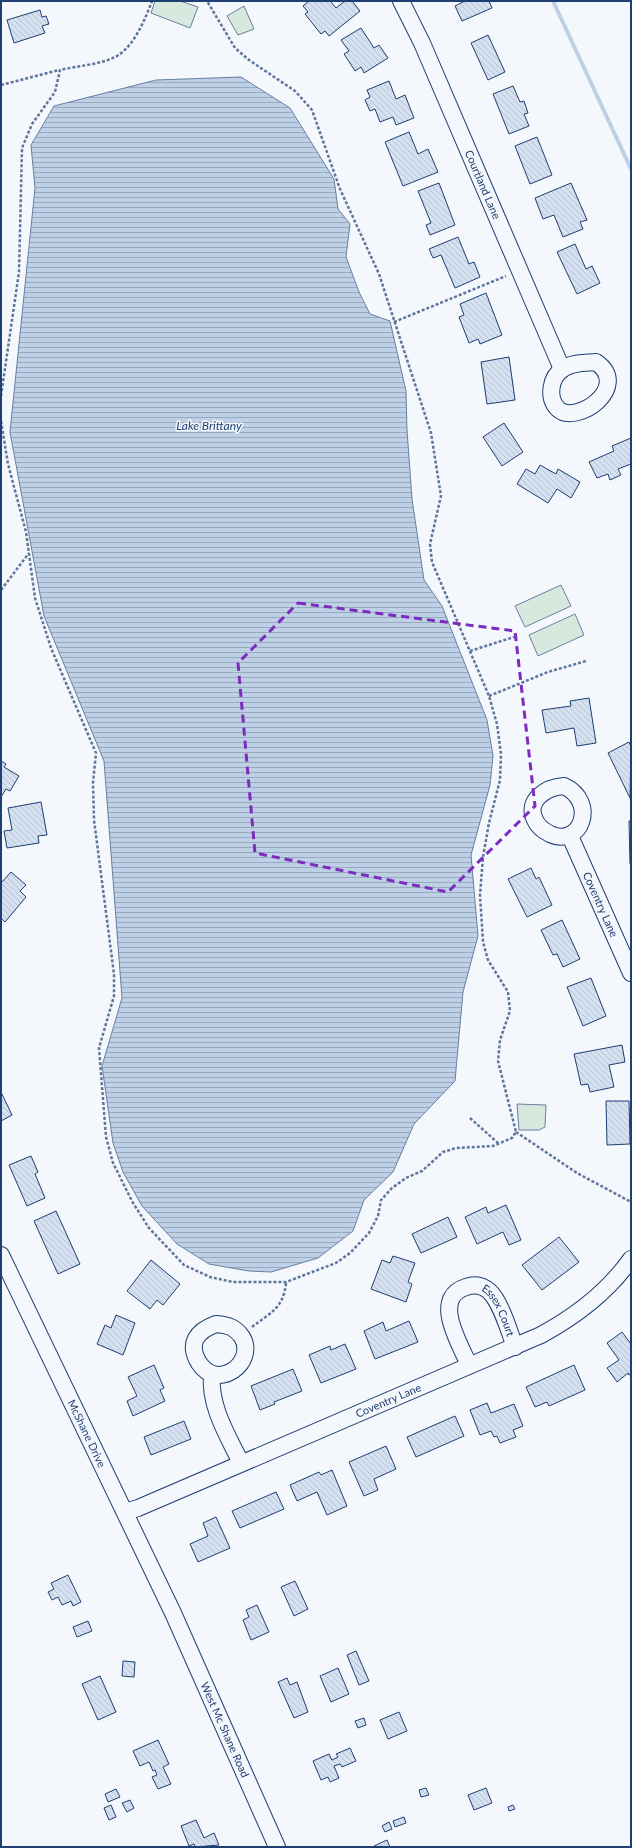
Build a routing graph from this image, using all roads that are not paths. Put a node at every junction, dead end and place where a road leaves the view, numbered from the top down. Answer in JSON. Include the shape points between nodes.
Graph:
{"nodes":[{"id":1,"x":401,"y":1,"type":"edge"},
{"id":2,"x":562,"y":369,"type":"dead end"},
{"id":3,"x":570,"y":836,"type":"dead end"},
{"id":4,"x":631,"y":973,"type":"edge"},
{"id":5,"x":1,"y":1255,"type":"edge"},
{"id":6,"x":631,"y":1259,"type":"edge"},
{"id":7,"x":516,"y":1347,"type":"junction"},
{"id":8,"x":470,"y":1365,"type":"junction"},
{"id":9,"x":212,"y":1375,"type":"junction"},
{"id":10,"x":241,"y":1463,"type":"junction"},
{"id":11,"x":125,"y":1512,"type":"junction"},
{"id":12,"x":173,"y":1613,"type":"joint"},
{"id":13,"x":277,"y":1847,"type":"edge"}],
"edges":[{"from":1,"to":2,"type":"street","name":"Courtland Lane","via":[[422,43]]},
{"from":3,"to":4,"type":"street","name":"Coventry Lane"},
{"from":5,"to":11,"type":"street","name":"McShane Drive"},
{"from":6,"to":7,"type":"street","name":"Coventry Lane","via":[[603,1292],[579,1312]]},
{"from":7,"to":8,"type":"street","name":"Coventry Lane"},
{"from":7,"to":8,"type":"street","name":"Essex Court","via":[[501,1311],[488,1291],[481,1286],[472,1285],[464,1288],[455,1292],[449,1301],[448,1310]]},
{"from":8,"to":10,"type":"street","name":"Coventry Lane"},
{"from":9,"to":9,"type":"street","via":[[199,1363],[195,1353],[197,1334],[216,1324],[228,1324],[237,1330],[240,1336],[246,1350],[244,1358],[238,1366],[221,1375]]},
{"from":9,"to":10,"type":"street","via":[[211,1386],[217,1410]]},
{"from":10,"to":11,"type":"street","name":"Coventry Lane"},
{"from":11,"to":12,"type":"street","name":"McShane Drive"},
{"from":12,"to":13,"type":"street","name":"West Mc Shane Road"}]}
